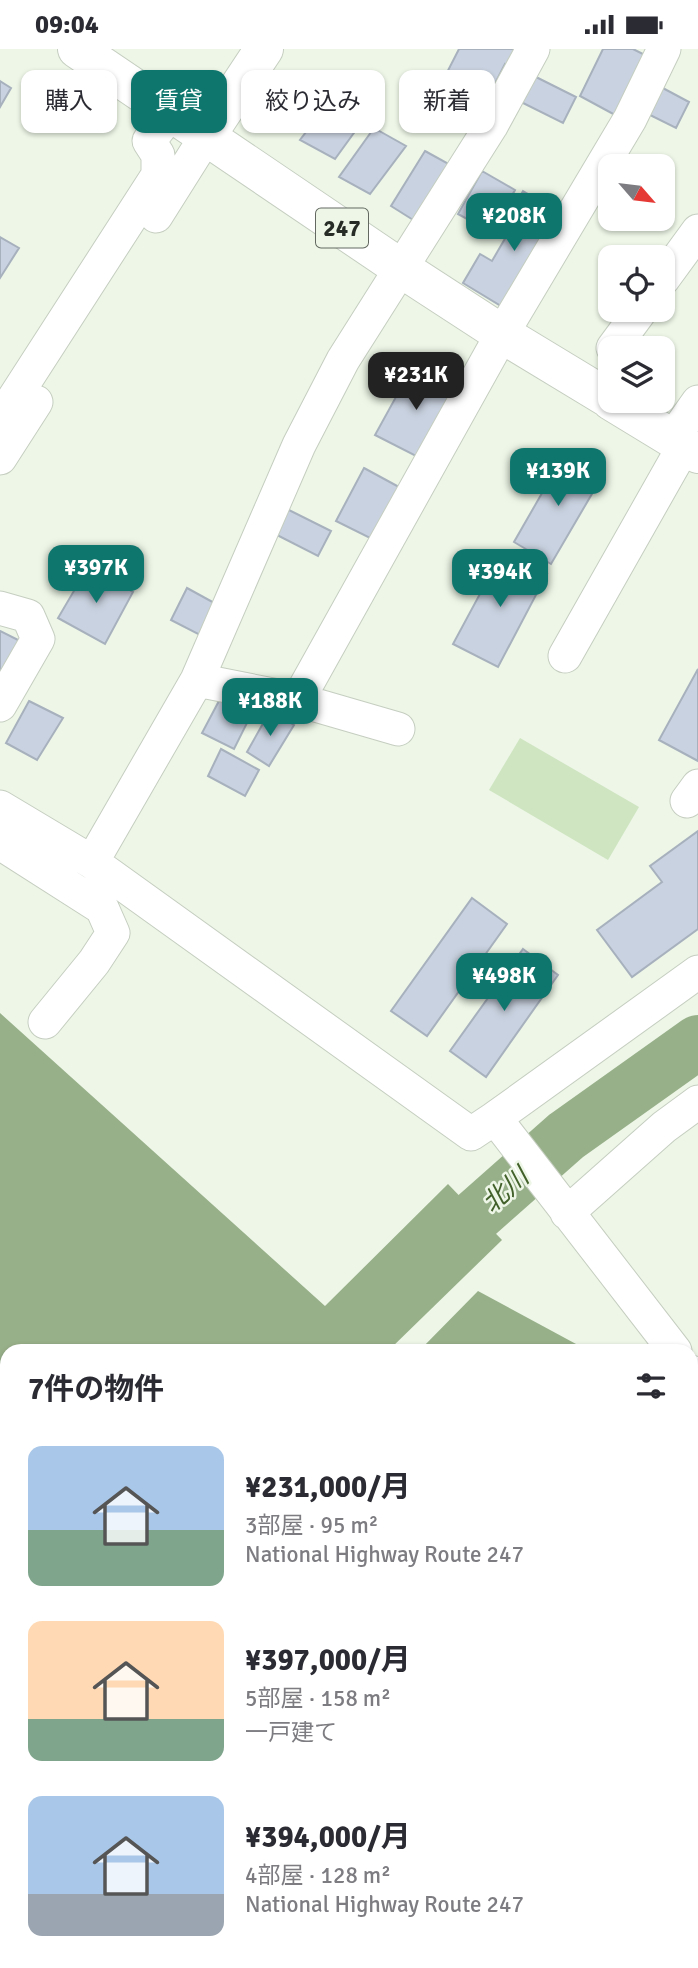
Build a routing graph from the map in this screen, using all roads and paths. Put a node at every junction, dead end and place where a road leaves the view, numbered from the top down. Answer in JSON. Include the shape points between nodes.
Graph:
{"nodes":[{"id":1,"x":77,"y":49,"type":"edge"},
{"id":2,"x":264,"y":49,"type":"edge"},
{"id":3,"x":533,"y":49,"type":"edge"},
{"id":4,"x":664,"y":49,"type":"edge"},
{"id":5,"x":131,"y":78,"type":"edge"},
{"id":6,"x":155,"y":133,"type":"edge"},
{"id":7,"x":207,"y":135,"type":"junction"},
{"id":8,"x":176,"y":189,"type":"junction"},
{"id":9,"x":698,"y":231,"type":"edge"},
{"id":10,"x":675,"y":263,"type":"edge"},
{"id":11,"x":402,"y":269,"type":"junction"},
{"id":12,"x":502,"y":334,"type":"junction"},
{"id":13,"x":598,"y":392,"type":"edge"},
{"id":14,"x":698,"y":402,"type":"edge"},
{"id":15,"x":632,"y":413,"type":"edge"},
{"id":16,"x":0,"y":420,"type":"edge"},
{"id":17,"x":685,"y":446,"type":"edge"},
{"id":18,"x":0,"y":458,"type":"edge"},
{"id":19,"x":0,"y":608,"type":"edge"},
{"id":20,"x":565,"y":656,"type":"dead end"},
{"id":21,"x":197,"y":680,"type":"junction"},
{"id":22,"x":298,"y":700,"type":"junction"},
{"id":23,"x":0,"y":705,"type":"edge"},
{"id":24,"x":398,"y":729,"type":"dead end"},
{"id":25,"x":0,"y":807,"type":"edge"},
{"id":26,"x":0,"y":843,"type":"edge"},
{"id":27,"x":92,"y":862,"type":"junction"},
{"id":28,"x":698,"y":972,"type":"edge"},
{"id":29,"x":45,"y":1022,"type":"dead end"},
{"id":30,"x":698,"y":1101,"type":"edge"},
{"id":31,"x":504,"y":1131,"type":"junction"},
{"id":32,"x":560,"y":1202,"type":"junction"},
{"id":33,"x":670,"y":1344,"type":"edge"}],
"edges":[{"from":1,"to":5,"type":"main road","number":"247"},
{"from":2,"to":7,"type":"main road"},
{"from":3,"to":11,"type":"street"},
{"from":4,"to":12,"type":"street","via":[[629,118]]},
{"from":6,"to":8,"type":"street","via":[[149,141]]},
{"from":7,"to":8,"type":"street"},
{"from":7,"to":11,"type":"main road","number":"247"},
{"from":8,"to":16,"type":"street"},
{"from":8,"to":18,"type":"street"},
{"from":9,"to":10,"type":"street"},
{"from":11,"to":12,"type":"main road","number":"247"},
{"from":11,"to":21,"type":"street","via":[[344,360],[299,445]]},
{"from":12,"to":13,"type":"main road","number":"247"},
{"from":12,"to":22,"type":"street"},
{"from":14,"to":17,"type":"street"},
{"from":15,"to":17,"type":"main road","number":"247"},
{"from":17,"to":20,"type":"street"},
{"from":19,"to":23,"type":"street","via":[[28,616],[38,639]]},
{"from":21,"to":22,"type":"street"},
{"from":21,"to":27,"type":"street"},
{"from":22,"to":24,"type":"street"},
{"from":25,"to":27,"type":"street"},
{"from":26,"to":29,"type":"street","via":[[102,908],[113,933]]},
{"from":27,"to":31,"type":"street","via":[[471,1134]]},
{"from":28,"to":31,"type":"street"},
{"from":30,"to":32,"type":"street"},
{"from":31,"to":32,"type":"street"},
{"from":32,"to":33,"type":"street"}]}
